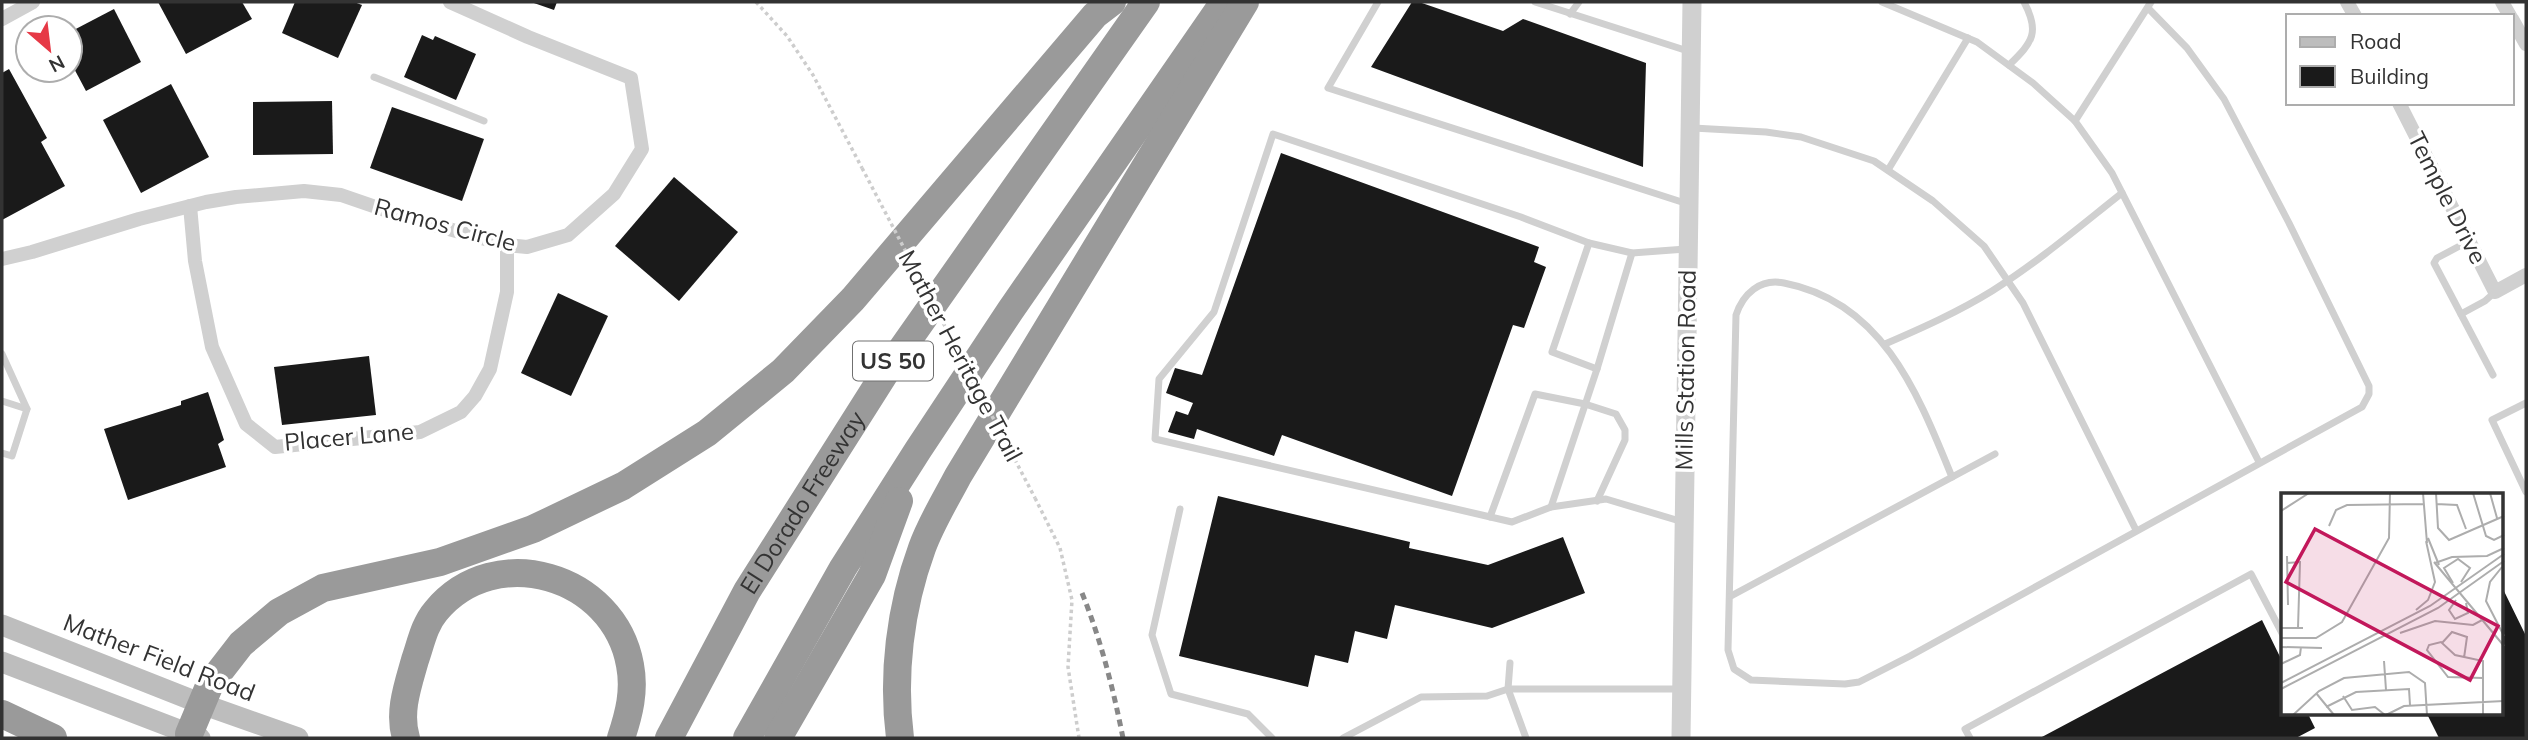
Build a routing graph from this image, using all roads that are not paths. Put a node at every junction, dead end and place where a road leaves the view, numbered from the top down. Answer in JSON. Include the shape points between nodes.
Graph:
{"nodes":[{"id":1,"x":33,"y":2,"type":"edge"},
{"id":2,"x":450,"y":2,"type":"edge"},
{"id":3,"x":1112,"y":2,"type":"edge"},
{"id":4,"x":1146,"y":2,"type":"edge"},
{"id":5,"x":1224,"y":2,"type":"edge"},
{"id":6,"x":1245,"y":2,"type":"edge"},
{"id":7,"x":1378,"y":2,"type":"edge"},
{"id":8,"x":1535,"y":2,"type":"edge"},
{"id":9,"x":1579,"y":2,"type":"edge"},
{"id":10,"x":1692,"y":2,"type":"edge"},
{"id":11,"x":1883,"y":2,"type":"edge"},
{"id":12,"x":2024,"y":2,"type":"edge"},
{"id":13,"x":2149,"y":5,"type":"edge"},
{"id":14,"x":1570,"y":14,"type":"junction"},
{"id":15,"x":2,"y":19,"type":"edge"},
{"id":16,"x":2514,"y":22,"type":"edge"},
{"id":17,"x":1968,"y":38,"type":"junction"},
{"id":18,"x":2526,"y":44,"type":"edge"},
{"id":19,"x":1691,"y":52,"type":"junction"},
{"id":20,"x":2010,"y":65,"type":"junction"},
{"id":21,"x":374,"y":77,"type":"dead end"},
{"id":22,"x":2400,"y":105,"type":"edge"},
{"id":23,"x":484,"y":121,"type":"dead end"},
{"id":24,"x":2075,"y":121,"type":"junction"},
{"id":25,"x":1691,"y":128,"type":"junction"},
{"id":26,"x":1888,"y":170,"type":"junction"},
{"id":27,"x":2122,"y":193,"type":"junction"},
{"id":28,"x":1689,"y":204,"type":"junction"},
{"id":29,"x":190,"y":206,"type":"junction"},
{"id":30,"x":2469,"y":241,"type":"junction"},
{"id":31,"x":1589,"y":243,"type":"junction"},
{"id":32,"x":506,"y":245,"type":"junction"},
{"id":33,"x":1688,"y":249,"type":"junction"},
{"id":34,"x":1632,"y":253,"type":"junction"},
{"id":35,"x":2,"y":259,"type":"edge"},
{"id":36,"x":2526,"y":275,"type":"edge"},
{"id":37,"x":2008,"y":280,"type":"junction"},
{"id":38,"x":2495,"y":292,"type":"junction"},
{"id":39,"x":2461,"y":314,"type":"junction"},
{"id":40,"x":1885,"y":344,"type":"junction"},
{"id":41,"x":2,"y":354,"type":"edge"},
{"id":42,"x":1597,"y":369,"type":"junction"},
{"id":43,"x":2493,"y":375,"type":"dead end"},
{"id":44,"x":2,"y":401,"type":"edge"},
{"id":45,"x":2526,"y":402,"type":"edge"},
{"id":46,"x":1585,"y":404,"type":"junction"},
{"id":47,"x":27,"y":409,"type":"junction"},
{"id":48,"x":918,"y":450,"type":"junction"},
{"id":49,"x":2,"y":453,"type":"edge"},
{"id":50,"x":1995,"y":454,"type":"dead end"},
{"id":51,"x":2259,"y":462,"type":"junction"},
{"id":52,"x":1952,"y":477,"type":"junction"},
{"id":53,"x":2526,"y":492,"type":"edge"},
{"id":54,"x":1597,"y":501,"type":"junction"},
{"id":55,"x":1551,"y":507,"type":"junction"},
{"id":56,"x":1180,"y":509,"type":"dead end"},
{"id":57,"x":1490,"y":517,"type":"junction"},
{"id":58,"x":1684,"y":522,"type":"junction"},
{"id":59,"x":2136,"y":530,"type":"junction"},
{"id":60,"x":1731,"y":596,"type":"junction"},
{"id":61,"x":2,"y":625,"type":"edge"},
{"id":62,"x":2281,"y":631,"type":"edge"},
{"id":63,"x":2,"y":662,"type":"edge"},
{"id":64,"x":1510,"y":663,"type":"dead end"},
{"id":65,"x":1508,"y":689,"type":"junction"},
{"id":66,"x":1681,"y":690,"type":"junction"},
{"id":67,"x":202,"y":704,"type":"junction"},
{"id":68,"x":2,"y":714,"type":"edge"},
{"id":69,"x":195,"y":736,"type":"edge"},
{"id":70,"x":53,"y":738,"type":"edge"},
{"id":71,"x":298,"y":738,"type":"edge"},
{"id":72,"x":406,"y":738,"type":"edge"},
{"id":73,"x":621,"y":738,"type":"edge"},
{"id":74,"x":669,"y":738,"type":"edge"},
{"id":75,"x":747,"y":738,"type":"edge"},
{"id":76,"x":778,"y":738,"type":"edge"},
{"id":77,"x":900,"y":738,"type":"edge"},
{"id":78,"x":1272,"y":738,"type":"edge"},
{"id":79,"x":1343,"y":738,"type":"edge"},
{"id":80,"x":1526,"y":738,"type":"edge"},
{"id":81,"x":1681,"y":738,"type":"edge"},
{"id":82,"x":1970,"y":738,"type":"edge"}],
"edges":[{"from":1,"to":15,"type":"street"},
{"from":2,"to":32,"type":"street","name":"Ramos Circle","via":[[631,78],[642,149],[614,194],[568,235],[527,247]]},
{"from":3,"to":67,"type":"highway","via":[[1095,15],[853,299],[783,370],[706,433],[623,486],[533,529],[440,562],[323,588],[306,597],[279,612],[241,645],[210,684]]},
{"from":4,"to":74,"type":"highway","name":"El Dorado Freeway","number":"US 50","via":[[887,370],[747,591]]},
{"from":5,"to":48,"type":"highway","number":"US 50"},
{"from":6,"to":77,"type":"highway","via":[[958,476],[922,547],[901,625],[895,705]]},
{"from":7,"to":28,"type":"lane","via":[[1328,88]]},
{"from":8,"to":14,"type":"lane"},
{"from":9,"to":14,"type":"lane"},
{"from":10,"to":19,"type":"street","name":"Mills Station Road"},
{"from":11,"to":17,"type":"lane"},
{"from":12,"to":20,"type":"lane","via":[[2033,18],[2033,31],[2030,42]]},
{"from":13,"to":24,"type":"lane"},
{"from":13,"to":51,"type":"lane","via":[[2224,99],[2369,386],[2370,394],[2361,407]]},
{"from":14,"to":19,"type":"lane"},
{"from":16,"to":18,"type":"street"},
{"from":17,"to":20,"type":"lane"},
{"from":17,"to":26,"type":"lane"},
{"from":19,"to":25,"type":"street","name":"Mills Station Road"},
{"from":20,"to":24,"type":"lane"},
{"from":21,"to":23,"type":"lane"},
{"from":22,"to":30,"type":"street","name":"Temple Drive"},
{"from":24,"to":27,"type":"lane"},
{"from":25,"to":26,"type":"lane","via":[[1801,137],[1846,150]]},
{"from":25,"to":28,"type":"street","name":"Mills Station Road"},
{"from":26,"to":37,"type":"lane","via":[[1933,201],[1984,246]]},
{"from":27,"to":37,"type":"lane"},
{"from":27,"to":51,"type":"lane"},
{"from":28,"to":33,"type":"street","name":"Mills Station Road"},
{"from":29,"to":32,"type":"street","name":"Ramos Circle","via":[[304,191],[341,195]]},
{"from":29,"to":32,"type":"street","name":"Placer Lane","via":[[195,261],[212,347],[246,424],[275,447],[420,432],[461,412],[490,369],[508,292]]},
{"from":29,"to":35,"type":"street","name":"Ramos Circle"},
{"from":30,"to":38,"type":"street","name":"Temple Drive"},
{"from":30,"to":39,"type":"lane","via":[[2434,261]]},
{"from":31,"to":34,"type":"lane"},
{"from":31,"to":42,"type":"lane","via":[[1552,352]]},
{"from":31,"to":57,"type":"lane","via":[[1273,134],[1214,312],[1159,379],[1155,439]]},
{"from":33,"to":34,"type":"lane"},
{"from":33,"to":58,"type":"street","name":"Mills Station Road"},
{"from":34,"to":42,"type":"lane"},
{"from":36,"to":38,"type":"street"},
{"from":37,"to":40,"type":"lane","via":[[1951,315]]},
{"from":37,"to":59,"type":"lane"},
{"from":38,"to":39,"type":"lane"},
{"from":39,"to":43,"type":"lane"},
{"from":40,"to":52,"type":"lane","via":[[1916,394]]},
{"from":40,"to":60,"type":"lane","via":[[1853,315],[1806,288],[1768,283],[1756,287],[1739,304]]},
{"from":41,"to":47,"type":"lane"},
{"from":42,"to":46,"type":"lane"},
{"from":44,"to":47,"type":"lane"},
{"from":45,"to":53,"type":"lane","via":[[2492,421]]},
{"from":46,"to":54,"type":"lane","via":[[1616,414],[1625,430],[1625,440]]},
{"from":46,"to":55,"type":"lane"},
{"from":46,"to":57,"type":"lane","via":[[1535,394]]},
{"from":47,"to":49,"type":"lane","via":[[12,456]]},
{"from":48,"to":75,"type":"highway","number":"US 50","via":[[843,568]]},
{"from":48,"to":76,"type":"highway","via":[[872,575]]},
{"from":50,"to":52,"type":"lane"},
{"from":51,"to":59,"type":"lane"},
{"from":52,"to":60,"type":"lane"},
{"from":54,"to":55,"type":"lane"},
{"from":54,"to":58,"type":"lane","via":[[1606,499]]},
{"from":55,"to":57,"type":"lane","via":[[1512,522]]},
{"from":56,"to":78,"type":"lane","via":[[1152,635],[1171,694],[1248,714]]},
{"from":58,"to":66,"type":"street","name":"Mills Station Road"},
{"from":59,"to":60,"type":"lane","via":[[1859,682],[1751,680],[1742,676],[1734,669],[1728,650]]},
{"from":61,"to":67,"type":"main road","name":"Mather Field Road"},
{"from":62,"to":82,"type":"lane","via":[[2251,574],[1965,729]]},
{"from":63,"to":69,"type":"main road"},
{"from":64,"to":65,"type":"lane"},
{"from":65,"to":66,"type":"lane"},
{"from":65,"to":79,"type":"lane","via":[[1486,696],[1420,696]]},
{"from":65,"to":80,"type":"lane"},
{"from":66,"to":81,"type":"street","name":"Mills Station Road"},
{"from":67,"to":69,"type":"highway"},
{"from":67,"to":71,"type":"main road","name":"Mather Field Road"},
{"from":68,"to":70,"type":"highway"},
{"from":72,"to":73,"type":"highway","via":[[402,727],[406,692],[425,628],[435,612],[470,583],[520,572],[545,575],[584,592],[613,623],[626,650],[632,679],[631,704]]}]}
